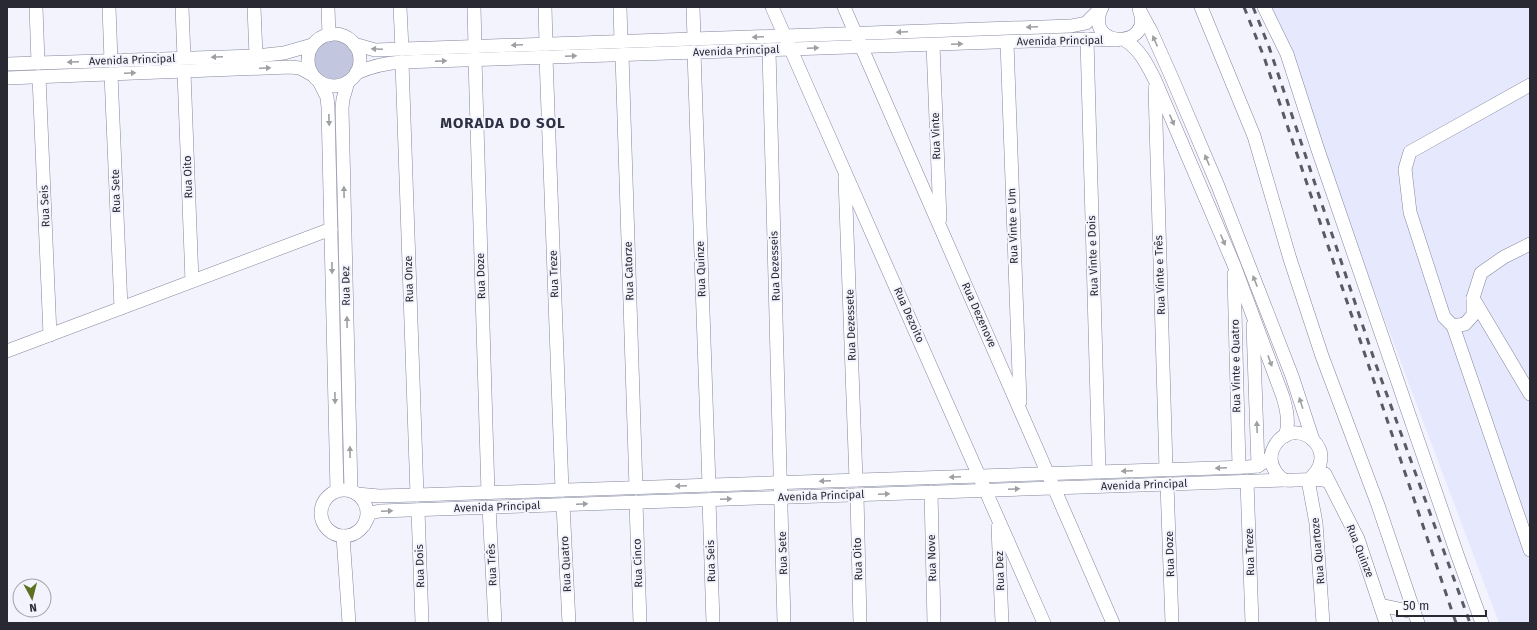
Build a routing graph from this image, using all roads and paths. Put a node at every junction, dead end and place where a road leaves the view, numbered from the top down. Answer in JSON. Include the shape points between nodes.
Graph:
{"nodes":[{"id":1,"x":36,"y":7,"type":"edge"},
{"id":2,"x":109,"y":7,"type":"edge"},
{"id":3,"x":182,"y":7,"type":"edge"},
{"id":4,"x":254,"y":7,"type":"edge"},
{"id":5,"x":328,"y":7,"type":"edge"},
{"id":6,"x":400,"y":7,"type":"edge"},
{"id":7,"x":474,"y":7,"type":"edge"},
{"id":8,"x":545,"y":7,"type":"edge"},
{"id":9,"x":620,"y":7,"type":"edge"},
{"id":10,"x":693,"y":7,"type":"edge"},
{"id":11,"x":772,"y":7,"type":"edge"},
{"id":12,"x":844,"y":7,"type":"edge"},
{"id":13,"x":1102,"y":7,"type":"edge"},
{"id":14,"x":1201,"y":7,"type":"edge"},
{"id":15,"x":1264,"y":7,"type":"edge"},
{"id":16,"x":1138,"y":8,"type":"edge"},
{"id":17,"x":855,"y":33,"type":"junction"},
{"id":18,"x":329,"y":35,"type":"junction"},
{"id":19,"x":785,"y":36,"type":"junction"},
{"id":20,"x":694,"y":39,"type":"junction"},
{"id":21,"x":1087,"y":40,"type":"junction"},
{"id":22,"x":1121,"y":40,"type":"junction"},
{"id":23,"x":621,"y":42,"type":"junction"},
{"id":24,"x":1007,"y":42,"type":"junction"},
{"id":25,"x":354,"y":44,"type":"junction"},
{"id":26,"x":546,"y":44,"type":"junction"},
{"id":27,"x":312,"y":45,"type":"junction"},
{"id":28,"x":933,"y":45,"type":"junction"},
{"id":29,"x":861,"y":47,"type":"junction"},
{"id":30,"x":791,"y":49,"type":"junction"},
{"id":31,"x":769,"y":50,"type":"junction"},
{"id":32,"x":694,"y":52,"type":"junction"},
{"id":33,"x":475,"y":53,"type":"junction"},
{"id":34,"x":622,"y":55,"type":"junction"},
{"id":35,"x":256,"y":56,"type":"junction"},
{"id":36,"x":402,"y":56,"type":"junction"},
{"id":37,"x":546,"y":57,"type":"junction"},
{"id":38,"x":184,"y":58,"type":"junction"},
{"id":39,"x":111,"y":61,"type":"junction"},
{"id":40,"x":38,"y":63,"type":"junction"},
{"id":41,"x":7,"y":64,"type":"edge"},
{"id":42,"x":184,"y":72,"type":"junction"},
{"id":43,"x":111,"y":74,"type":"junction"},
{"id":44,"x":39,"y":77,"type":"junction"},
{"id":45,"x":7,"y":78,"type":"edge"},
{"id":46,"x":316,"y":78,"type":"junction"},
{"id":47,"x":352,"y":78,"type":"junction"},
{"id":48,"x":1155,"y":80,"type":"junction"},
{"id":49,"x":1530,"y":85,"type":"edge"},
{"id":50,"x":845,"y":171,"type":"junction"},
{"id":51,"x":940,"y":227,"type":"junction"},
{"id":52,"x":331,"y":229,"type":"junction"},
{"id":53,"x":1530,"y":244,"type":"edge"},
{"id":54,"x":1234,"y":264,"type":"junction"},
{"id":55,"x":192,"y":282,"type":"junction"},
{"id":56,"x":1473,"y":298,"type":"junction"},
{"id":57,"x":120,"y":308,"type":"junction"},
{"id":58,"x":1253,"y":313,"type":"junction"},
{"id":59,"x":1453,"y":326,"type":"junction"},
{"id":60,"x":50,"y":335,"type":"junction"},
{"id":61,"x":7,"y":351,"type":"edge"},
{"id":62,"x":1530,"y":394,"type":"edge"},
{"id":63,"x":1020,"y":409,"type":"junction"},
{"id":64,"x":1285,"y":436,"type":"junction"},
{"id":65,"x":1313,"y":440,"type":"junction"},
{"id":66,"x":1271,"y":457,"type":"junction"},
{"id":67,"x":1320,"y":463,"type":"junction"},
{"id":68,"x":1258,"y":466,"type":"junction"},
{"id":69,"x":1239,"y":467,"type":"junction"},
{"id":70,"x":1166,"y":469,"type":"junction"},
{"id":71,"x":1099,"y":472,"type":"junction"},
{"id":72,"x":1048,"y":473,"type":"junction"},
{"id":73,"x":980,"y":476,"type":"junction"},
{"id":74,"x":856,"y":480,"type":"junction"},
{"id":75,"x":1285,"y":480,"type":"junction"},
{"id":76,"x":1308,"y":480,"type":"junction"},
{"id":77,"x":1247,"y":481,"type":"junction"},
{"id":78,"x":1328,"y":481,"type":"junction"},
{"id":79,"x":781,"y":483,"type":"junction"},
{"id":80,"x":1168,"y":484,"type":"junction"},
{"id":81,"x":709,"y":485,"type":"junction"},
{"id":82,"x":636,"y":488,"type":"junction"},
{"id":83,"x":1055,"y":488,"type":"junction"},
{"id":84,"x":562,"y":490,"type":"junction"},
{"id":85,"x":986,"y":490,"type":"junction"},
{"id":86,"x":337,"y":491,"type":"junction"},
{"id":87,"x":930,"y":492,"type":"junction"},
{"id":88,"x":354,"y":493,"type":"junction"},
{"id":89,"x":488,"y":493,"type":"junction"},
{"id":90,"x":416,"y":495,"type":"junction"},
{"id":91,"x":857,"y":495,"type":"junction"},
{"id":92,"x":781,"y":497,"type":"junction"},
{"id":93,"x":709,"y":500,"type":"junction"},
{"id":94,"x":636,"y":502,"type":"junction"},
{"id":95,"x":563,"y":505,"type":"junction"},
{"id":96,"x":488,"y":507,"type":"junction"},
{"id":97,"x":418,"y":510,"type":"junction"},
{"id":98,"x":998,"y":518,"type":"junction"},
{"id":99,"x":364,"y":525,"type":"junction"},
{"id":100,"x":343,"y":536,"type":"junction"},
{"id":101,"x":1530,"y":550,"type":"edge"},
{"id":102,"x":1380,"y":605,"type":"junction"},
{"id":103,"x":1416,"y":618,"type":"edge"},
{"id":104,"x":349,"y":623,"type":"edge"},
{"id":105,"x":422,"y":623,"type":"edge"},
{"id":106,"x":495,"y":623,"type":"edge"},
{"id":107,"x":569,"y":623,"type":"edge"},
{"id":108,"x":640,"y":623,"type":"edge"},
{"id":109,"x":713,"y":623,"type":"edge"},
{"id":110,"x":784,"y":623,"type":"edge"},
{"id":111,"x":860,"y":623,"type":"edge"},
{"id":112,"x":934,"y":623,"type":"edge"},
{"id":113,"x":1002,"y":623,"type":"edge"},
{"id":114,"x":1044,"y":623,"type":"edge"},
{"id":115,"x":1114,"y":623,"type":"edge"},
{"id":116,"x":1172,"y":623,"type":"edge"},
{"id":117,"x":1252,"y":623,"type":"edge"},
{"id":118,"x":1323,"y":623,"type":"edge"},
{"id":119,"x":1386,"y":623,"type":"edge"},
{"id":120,"x":1482,"y":623,"type":"edge"}],
"edges":[{"from":1,"to":40,"type":"street"},
{"from":2,"to":39,"type":"street"},
{"from":3,"to":38,"type":"street"},
{"from":4,"to":35,"type":"street"},
{"from":5,"to":18,"type":"street"},
{"from":6,"to":36,"type":"street","name":"Rua Onze"},
{"from":7,"to":33,"type":"street","name":"Rua Doze"},
{"from":8,"to":26,"type":"street"},
{"from":9,"to":23,"type":"street"},
{"from":10,"to":20,"type":"street"},
{"from":11,"to":19,"type":"street","name":"Rua Dezoito"},
{"from":12,"to":17,"type":"street","name":"Rua Dezenove"},
{"from":13,"to":17,"type":"street","name":"Avenida Principal","one_way":true,"via":[[1086,23],[1071,26]]},
{"from":13,"to":22,"type":"street","name":"Avenida Principal","via":[[1098,20],[1104,34]]},
{"from":14,"to":103,"type":"street","via":[[1254,136],[1322,356],[1378,505]]},
{"from":15,"to":120,"type":"street","via":[[1287,54]]},
{"from":16,"to":22,"type":"street","via":[[1141,15],[1140,28],[1131,37]]},
{"from":65,"to":16,"type":"street","one_way":true,"via":[[1292,376],[1218,186],[1151,31]]},
{"from":17,"to":19,"type":"street","name":"Avenida Principal"},
{"from":17,"to":29,"type":"street","name":"Rua Dezenove"},
{"from":18,"to":25,"type":"street","name":"Avenida Principal","via":[[339,35]]},
{"from":18,"to":27,"type":"street"},
{"from":19,"to":20,"type":"street","name":"Avenida Principal","one_way":true},
{"from":19,"to":30,"type":"street","name":"Rua Dezoito"},
{"from":20,"to":23,"type":"street","name":"Avenida Principal"},
{"from":21,"to":22,"type":"street","name":"Avenida Principal"},
{"from":21,"to":24,"type":"street","name":"Avenida Principal"},
{"from":21,"to":71,"type":"street","name":"Rua Vinte e Dois"},
{"from":22,"to":48,"type":"street","name":"Avenida Principal","via":[[1136,48]]},
{"from":23,"to":26,"type":"street","name":"Avenida Principal"},
{"from":28,"to":24,"type":"street","name":"Avenida Principal","one_way":true},
{"from":24,"to":63,"type":"street","name":"Rua Vinte e Um"},
{"from":36,"to":25,"type":"street","name":"Avenida Principal","one_way":true},
{"from":25,"to":47,"type":"street","via":[[360,58],[359,66]]},
{"from":26,"to":33,"type":"street","name":"Avenida Principal","one_way":true},
{"from":27,"to":35,"type":"street","name":"Avenida Principal","via":[[284,54]]},
{"from":27,"to":46,"type":"street","via":[[307,60]]},
{"from":28,"to":29,"type":"street","name":"Avenida Principal"},
{"from":28,"to":51,"type":"street","name":"Rua Vinte"},
{"from":30,"to":29,"type":"street","name":"Avenida Principal","one_way":true},
{"from":29,"to":51,"type":"street","name":"Rua Dezenove"},
{"from":30,"to":31,"type":"street","name":"Avenida Principal"},
{"from":30,"to":50,"type":"street","name":"Rua Dezoito"},
{"from":31,"to":32,"type":"street","name":"Avenida Principal"},
{"from":31,"to":79,"type":"street","name":"Rua Dezesseis"},
{"from":32,"to":34,"type":"street","name":"Avenida Principal"},
{"from":32,"to":81,"type":"street","name":"Rua Quinze"},
{"from":33,"to":36,"type":"street","name":"Avenida Principal"},
{"from":33,"to":37,"type":"street","name":"Avenida Principal"},
{"from":33,"to":89,"type":"street","name":"Rua Doze"},
{"from":37,"to":34,"type":"street","name":"Avenida Principal","one_way":true},
{"from":34,"to":82,"type":"street","name":"Rua Catorze"},
{"from":35,"to":38,"type":"street","name":"Avenida Principal","one_way":true},
{"from":36,"to":47,"type":"street","name":"Avenida Principal","via":[[369,67]]},
{"from":36,"to":90,"type":"street","name":"Rua Onze"},
{"from":37,"to":84,"type":"street","name":"Rua Treze"},
{"from":38,"to":39,"type":"street","name":"Avenida Principal"},
{"from":39,"to":40,"type":"street","name":"Avenida Principal","one_way":true},
{"from":40,"to":41,"type":"street","name":"Avenida Principal"},
{"from":43,"to":42,"type":"street","name":"Avenida Principal","one_way":true},
{"from":42,"to":46,"type":"street","name":"Avenida Principal","one_way":true,"via":[[290,67],[300,68]]},
{"from":42,"to":55,"type":"street","name":"Rua Oito"},
{"from":43,"to":44,"type":"street","name":"Avenida Principal"},
{"from":43,"to":57,"type":"street","name":"Rua Sete"},
{"from":44,"to":45,"type":"street","name":"Avenida Principal"},
{"from":44,"to":60,"type":"street","name":"Rua Seis"},
{"from":46,"to":47,"type":"street","name":"Avenida Principal","via":[[334,86]]},
{"from":46,"to":52,"type":"street","one_way":true,"via":[[328,107]]},
{"from":88,"to":47,"type":"street","name":"Rua Dez","one_way":true,"via":[[342,108]]},
{"from":48,"to":54,"type":"street","name":"Avenida Principal","one_way":true},
{"from":48,"to":70,"type":"street","name":"Rua Vinte e Três"},
{"from":49,"to":59,"type":"street","via":[[1410,152],[1408,158],[1405,169],[1410,212],[1444,316]]},
{"from":50,"to":73,"type":"street","name":"Rua Dezoito"},
{"from":50,"to":74,"type":"street","name":"Rua Dezessete"},
{"from":51,"to":63,"type":"street","name":"Rua Dezenove"},
{"from":52,"to":55,"type":"street"},
{"from":52,"to":86,"type":"street","one_way":true},
{"from":53,"to":56,"type":"street","via":[[1504,257],[1481,273]]},
{"from":54,"to":58,"type":"street","name":"Avenida Principal"},
{"from":54,"to":69,"type":"street","name":"Rua Vinte e Quatro"},
{"from":55,"to":57,"type":"street"},
{"from":56,"to":59,"type":"street","via":[[1473,315],[1465,324]]},
{"from":56,"to":62,"type":"street"},
{"from":57,"to":60,"type":"street"},
{"from":58,"to":64,"type":"street","name":"Avenida Principal","one_way":true,"via":[[1286,409]]},
{"from":68,"to":58,"type":"street","one_way":true},
{"from":59,"to":101,"type":"street"},
{"from":60,"to":61,"type":"street"},
{"from":63,"to":72,"type":"street","name":"Rua Dezenove"},
{"from":64,"to":65,"type":"street","via":[[1297,433]]},
{"from":64,"to":66,"type":"street","via":[[1275,445]]},
{"from":65,"to":67,"type":"street","via":[[1320,453]]},
{"from":66,"to":68,"type":"street"},
{"from":66,"to":75,"type":"street","via":[[1275,471]]},
{"from":67,"to":76,"type":"street","via":[[1314,475]]},
{"from":67,"to":78,"type":"street","name":"Rua Quinze"},
{"from":68,"to":69,"type":"street","name":"Avenida Principal"},
{"from":69,"to":70,"type":"street","name":"Avenida Principal","one_way":true},
{"from":70,"to":71,"type":"street","name":"Avenida Principal","one_way":true},
{"from":71,"to":72,"type":"street","name":"Avenida Principal"},
{"from":72,"to":73,"type":"street","name":"Avenida Principal"},
{"from":72,"to":83,"type":"street","name":"Rua Dezenove"},
{"from":73,"to":74,"type":"street","name":"Avenida Principal","one_way":true},
{"from":73,"to":85,"type":"street","name":"Rua Dezoito"},
{"from":74,"to":79,"type":"street","name":"Avenida Principal","one_way":true},
{"from":75,"to":76,"type":"street","name":"Avenida Principal"},
{"from":75,"to":77,"type":"street","name":"Avenida Principal"},
{"from":76,"to":78,"type":"street","name":"Avenida Principal"},
{"from":76,"to":118,"type":"street","name":"Rua Quartoze","via":[[1316,522]]},
{"from":77,"to":80,"type":"street","name":"Avenida Principal"},
{"from":77,"to":117,"type":"street","name":"Rua Treze"},
{"from":78,"to":102,"type":"street","name":"Rua Quinze","via":[[1358,539]]},
{"from":79,"to":81,"type":"street","name":"Avenida Principal"},
{"from":79,"to":92,"type":"street","name":"Rua Sete"},
{"from":80,"to":83,"type":"street","name":"Avenida Principal"},
{"from":80,"to":116,"type":"street","name":"Rua Doze"},
{"from":81,"to":82,"type":"street","name":"Avenida Principal","one_way":true},
{"from":82,"to":84,"type":"street","name":"Avenida Principal"},
{"from":85,"to":83,"type":"street","name":"Avenida Principal","one_way":true},
{"from":83,"to":115,"type":"street","name":"Rua Dezenove"},
{"from":84,"to":89,"type":"street","name":"Avenida Principal"},
{"from":85,"to":87,"type":"street","name":"Avenida Principal"},
{"from":85,"to":98,"type":"street","name":"Rua Dezoito"},
{"from":86,"to":88,"type":"street","name":"Avenida Principal"},
{"from":86,"to":100,"type":"street","via":[[324,501],[321,516],[328,530]]},
{"from":91,"to":87,"type":"street","name":"Avenida Principal","one_way":true},
{"from":87,"to":112,"type":"street","name":"Rua Nove"},
{"from":88,"to":90,"type":"street","name":"Avenida Principal","via":[[379,496]]},
{"from":88,"to":99,"type":"street","via":[[366,505]]},
{"from":89,"to":90,"type":"street","name":"Avenida Principal"},
{"from":91,"to":92,"type":"street","name":"Avenida Principal"},
{"from":91,"to":111,"type":"street","name":"Rua Oito"},
{"from":93,"to":92,"type":"street","name":"Avenida Principal","one_way":true},
{"from":92,"to":110,"type":"street","name":"Rua Sete"},
{"from":93,"to":94,"type":"street","name":"Avenida Principal"},
{"from":93,"to":109,"type":"street","name":"Rua Seis"},
{"from":95,"to":94,"type":"street","name":"Avenida Principal","one_way":true},
{"from":94,"to":108,"type":"street","name":"Rua Cinco"},
{"from":95,"to":96,"type":"street","name":"Avenida Principal"},
{"from":95,"to":107,"type":"street","name":"Rua Quatro"},
{"from":96,"to":97,"type":"street","name":"Avenida Principal"},
{"from":96,"to":106,"type":"street","name":"Rua Três"},
{"from":99,"to":97,"type":"street","name":"Avenida Principal","one_way":true,"via":[[370,513]]},
{"from":97,"to":105,"type":"street","name":"Rua Dois"},
{"from":98,"to":113,"type":"street","name":"Rua Dez"},
{"from":98,"to":114,"type":"street","name":"Rua Dezoito"},
{"from":99,"to":100,"type":"street","name":"Avenida Principal","via":[[354,533]]},
{"from":100,"to":104,"type":"street"},
{"from":102,"to":103,"type":"street"},
{"from":102,"to":119,"type":"street","name":"Rua Quinze"}]}
